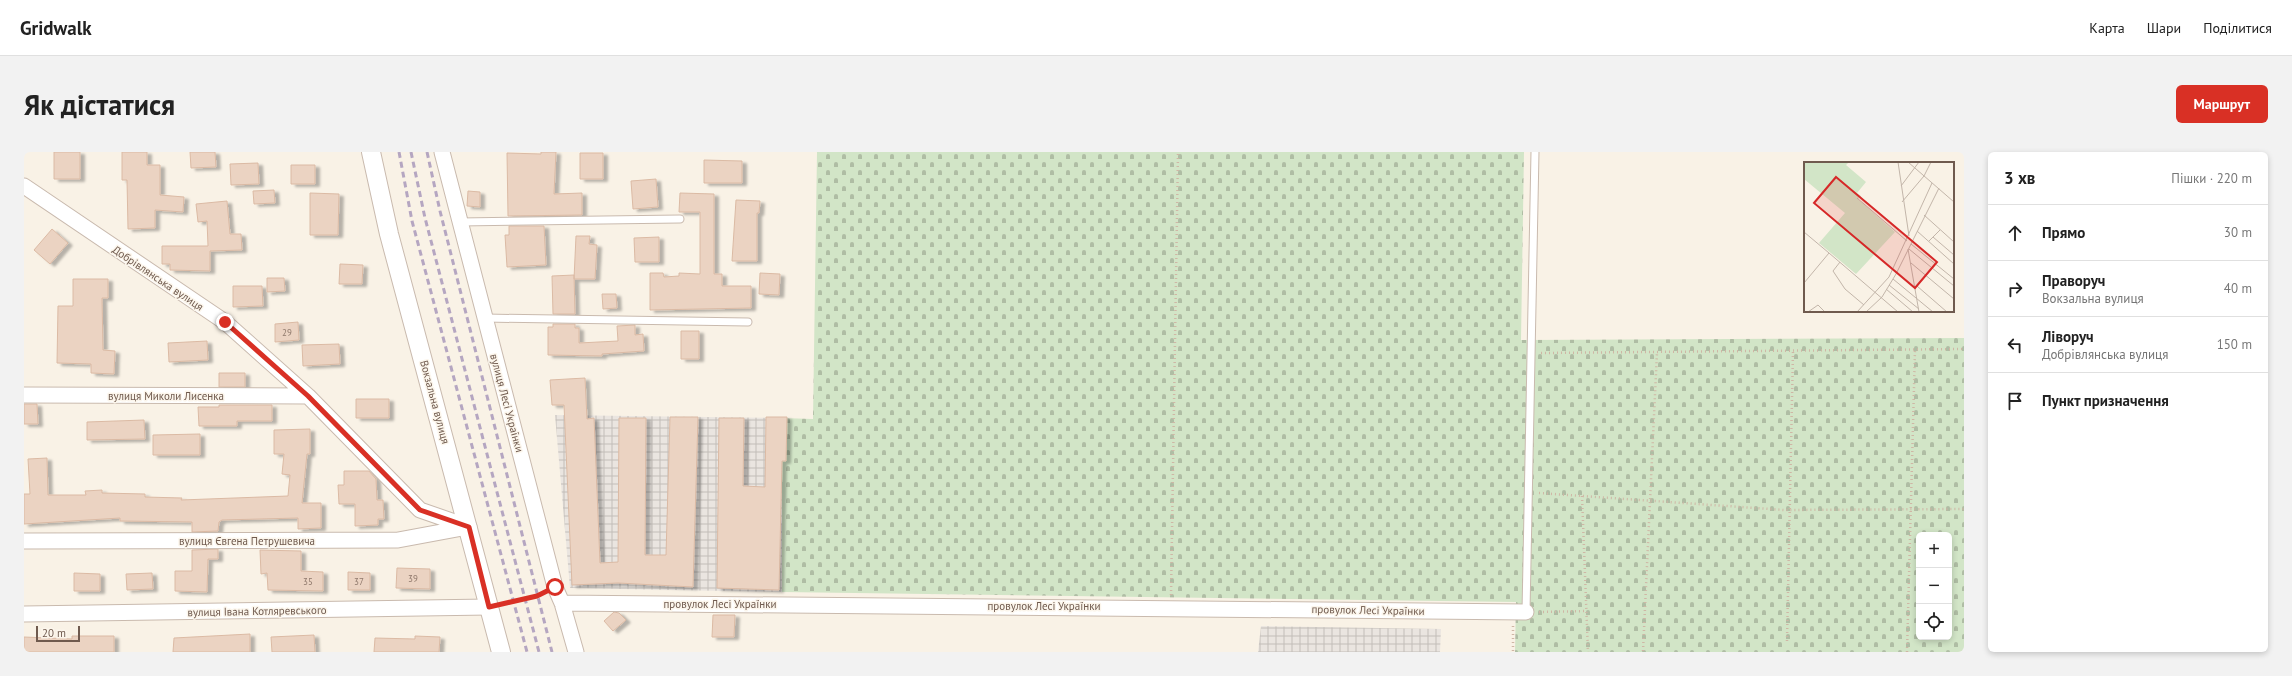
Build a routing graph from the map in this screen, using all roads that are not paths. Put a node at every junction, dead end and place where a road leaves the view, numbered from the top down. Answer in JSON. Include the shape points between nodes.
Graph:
{"nodes":[{"id":1,"x":371,"y":152,"type":"edge"},
{"id":2,"x":442,"y":152,"type":"edge"},
{"id":3,"x":1535,"y":152,"type":"edge"},
{"id":4,"x":26,"y":189,"type":"edge"},
{"id":5,"x":680,"y":219,"type":"dead end"},
{"id":6,"x":460,"y":222,"type":"junction"},
{"id":7,"x":485,"y":318,"type":"junction"},
{"id":8,"x":748,"y":322,"type":"dead end"},
{"id":9,"x":24,"y":395,"type":"edge"},
{"id":10,"x":308,"y":396,"type":"junction"},
{"id":11,"x":469,"y":527,"type":"junction"},
{"id":12,"x":24,"y":541,"type":"edge"},
{"id":13,"x":562,"y":603,"type":"junction"},
{"id":14,"x":489,"y":607,"type":"junction"},
{"id":15,"x":1526,"y":612,"type":"joint"},
{"id":16,"x":24,"y":614,"type":"edge"},
{"id":17,"x":501,"y":652,"type":"edge"},
{"id":18,"x":576,"y":652,"type":"edge"}],
"edges":[{"from":1,"to":11,"type":"street","name":"Вокзальна вулиця","via":[[389,234]]},
{"from":2,"to":6,"type":"street","name":"вулиця Лесі Українки"},
{"from":3,"to":15,"type":"lane"},
{"from":4,"to":10,"type":"street","name":"Добрівлянська вулиця","via":[[225,322]]},
{"from":5,"to":6,"type":"lane"},
{"from":6,"to":7,"type":"street","name":"вулиця Лесі Українки"},
{"from":7,"to":8,"type":"lane"},
{"from":7,"to":13,"type":"street","name":"вулиця Лесі Українки","via":[[555,587]]},
{"from":9,"to":10,"type":"street","name":"вулиця Миколи Лисенка"},
{"from":10,"to":11,"type":"street","name":"Добрівлянська вулиця","via":[[420,510]]},
{"from":11,"to":12,"type":"street","name":"вулиця Євгена Петрушевича","via":[[398,540]]},
{"from":11,"to":14,"type":"street","name":"Вокзальна вулиця"},
{"from":13,"to":15,"type":"street","name":"провулок Лесі Українки"},
{"from":13,"to":18,"type":"street","name":"вулиця Лесі Українки"},
{"from":14,"to":16,"type":"street","name":"вулиця Івана Котляревського"},
{"from":14,"to":17,"type":"street","name":"Вокзальна вулиця"}]}
